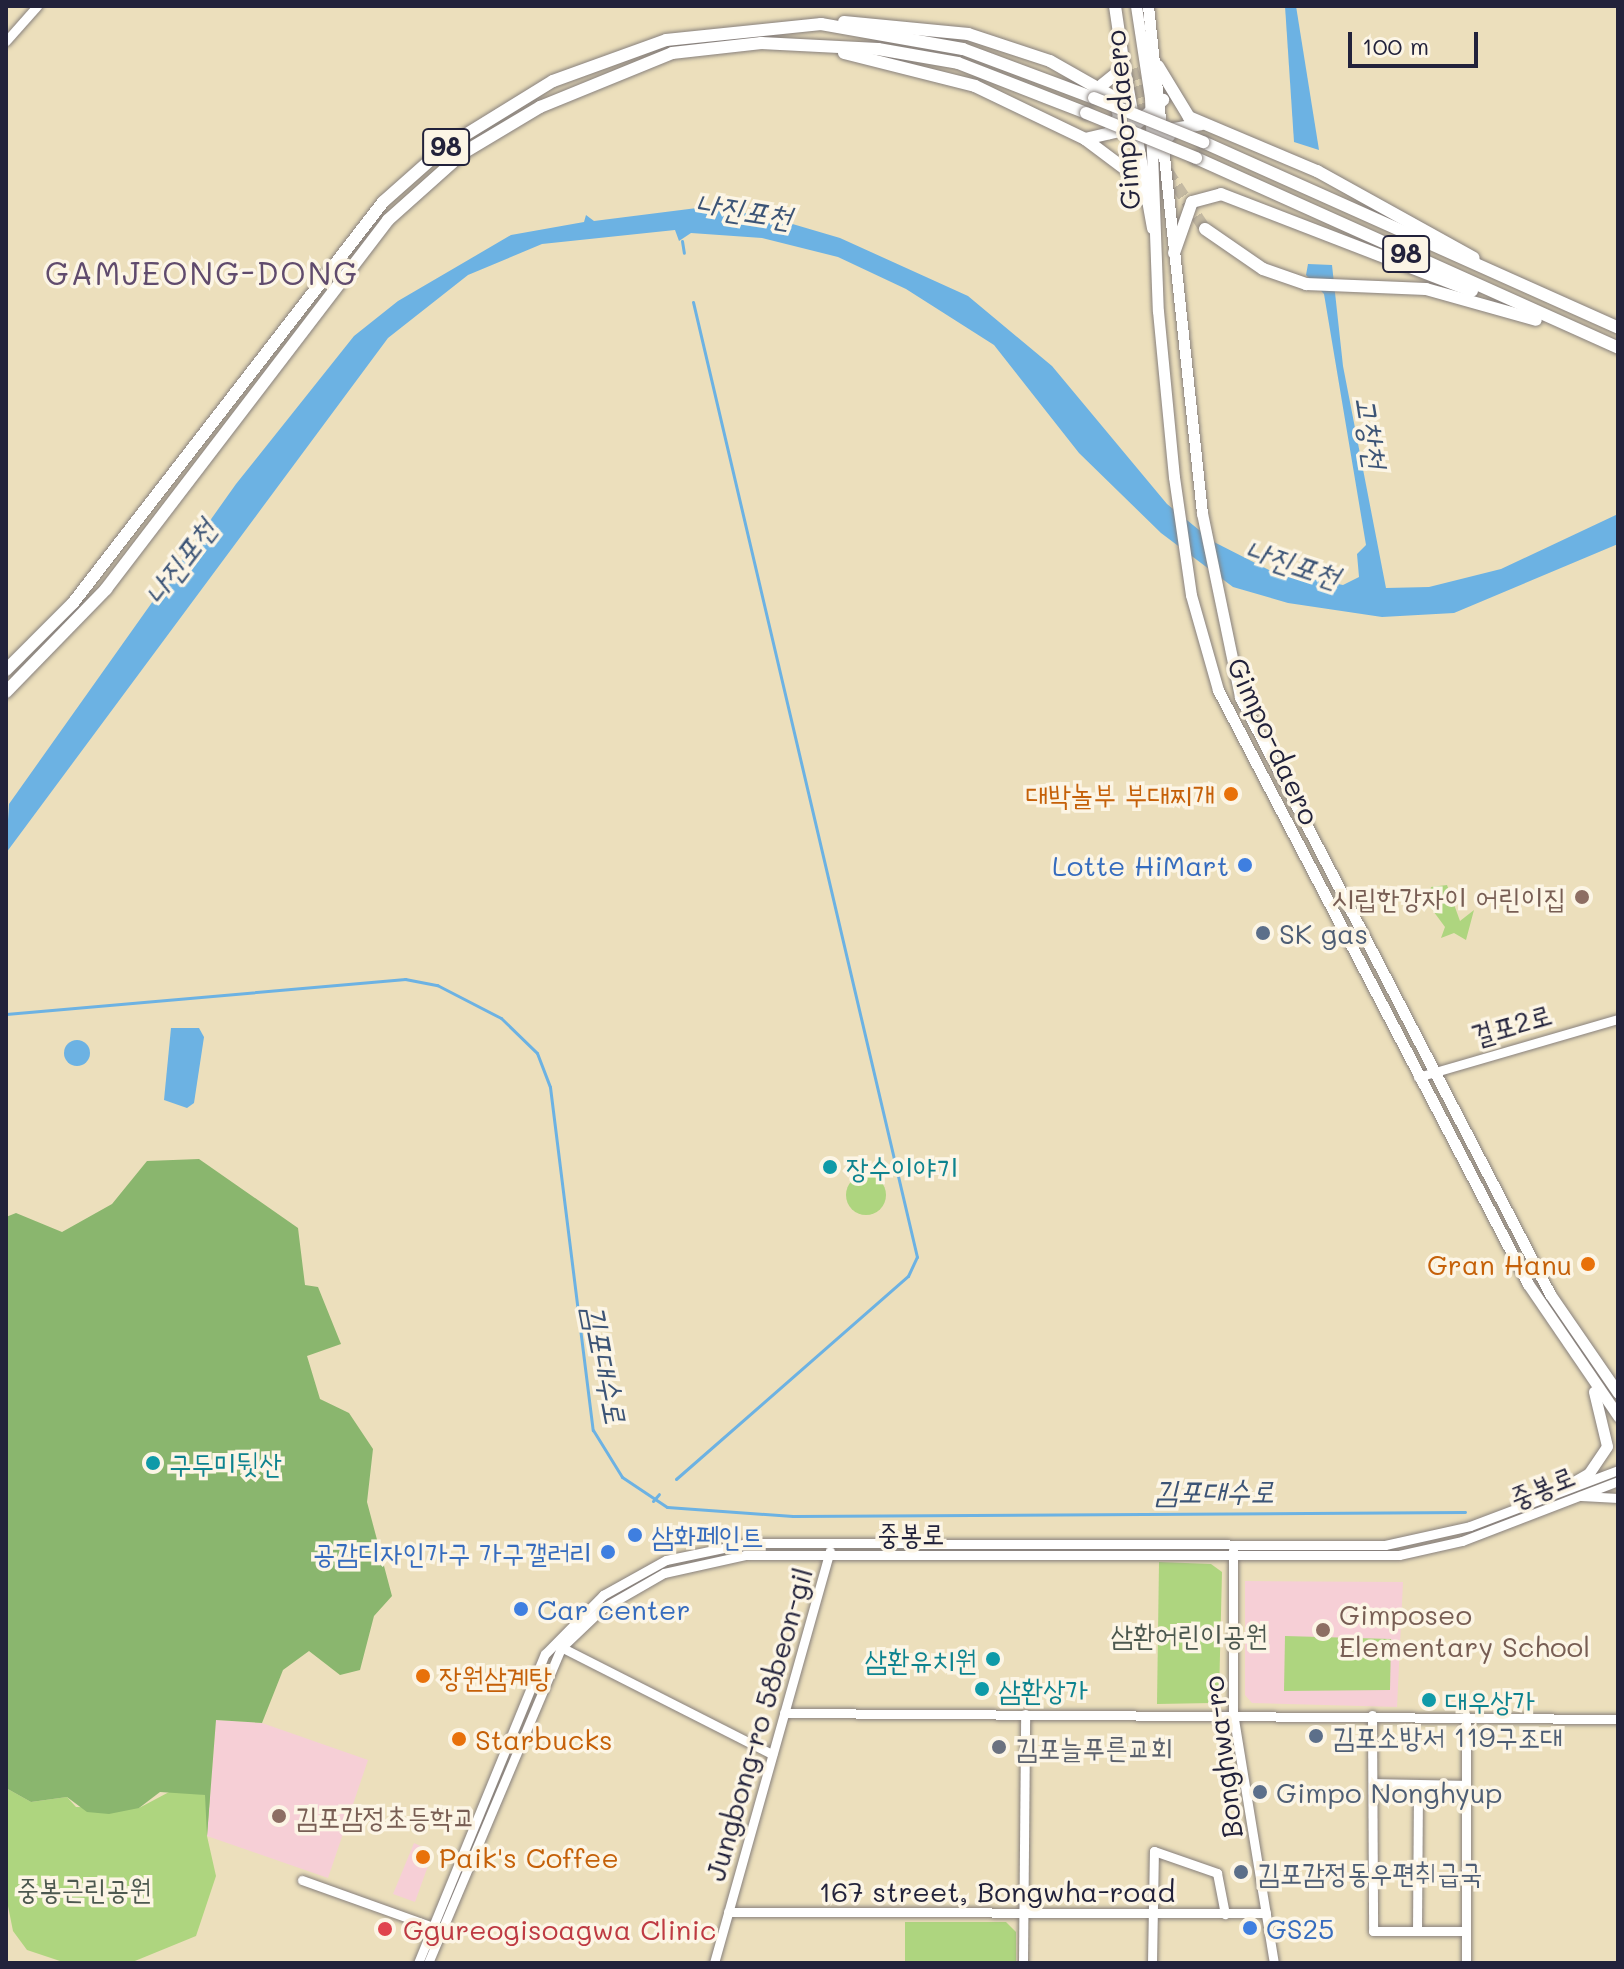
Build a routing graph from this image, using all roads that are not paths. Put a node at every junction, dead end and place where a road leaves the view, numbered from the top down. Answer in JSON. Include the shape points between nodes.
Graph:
{"nodes":[{"id":1,"x":37,"y":6,"type":"edge"},
{"id":2,"x":1115,"y":6,"type":"edge"},
{"id":3,"x":1122,"y":6,"type":"edge"},
{"id":4,"x":1136,"y":6,"type":"edge"},
{"id":5,"x":1148,"y":6,"type":"edge"},
{"id":6,"x":821,"y":24,"type":"junction"},
{"id":7,"x":6,"y":41,"type":"edge"},
{"id":8,"x":806,"y":44,"type":"junction"},
{"id":9,"x":1158,"y":66,"type":"junction"},
{"id":10,"x":1128,"y":68,"type":"junction"},
{"id":11,"x":1102,"y":85,"type":"junction"},
{"id":12,"x":1163,"y":100,"type":"junction"},
{"id":13,"x":1151,"y":116,"type":"junction"},
{"id":14,"x":1201,"y":124,"type":"junction"},
{"id":15,"x":1133,"y":128,"type":"junction"},
{"id":16,"x":1106,"y":136,"type":"junction"},
{"id":17,"x":1167,"y":136,"type":"junction"},
{"id":18,"x":1085,"y":139,"type":"junction"},
{"id":19,"x":1154,"y":155,"type":"junction"},
{"id":20,"x":1153,"y":228,"type":"junction"},
{"id":21,"x":1205,"y":229,"type":"tunnel mouth"},
{"id":22,"x":1174,"y":253,"type":"junction"},
{"id":23,"x":1540,"y":293,"type":"junction"},
{"id":24,"x":1536,"y":312,"type":"junction"},
{"id":25,"x":1618,"y":328,"type":"edge"},
{"id":26,"x":1600,"y":341,"type":"junction"},
{"id":27,"x":1618,"y":348,"type":"edge"},
{"id":28,"x":6,"y":670,"type":"edge"},
{"id":29,"x":6,"y":692,"type":"edge"},
{"id":30,"x":1618,"y":1022,"type":"edge"},
{"id":31,"x":1434,"y":1073,"type":"junction"},
{"id":32,"x":1419,"y":1079,"type":"junction"},
{"id":33,"x":1590,"y":1384,"type":"junction"},
{"id":34,"x":1618,"y":1393,"type":"edge"},
{"id":35,"x":1618,"y":1416,"type":"edge"},
{"id":36,"x":1618,"y":1470,"type":"edge"},
{"id":37,"x":1618,"y":1481,"type":"edge"},
{"id":38,"x":1565,"y":1493,"type":"junction"},
{"id":39,"x":1618,"y":1498,"type":"edge"},
{"id":40,"x":831,"y":1544,"type":"junction"},
{"id":41,"x":1233,"y":1550,"type":"junction"},
{"id":42,"x":829,"y":1555,"type":"junction"},
{"id":43,"x":557,"y":1645,"type":"junction"},
{"id":44,"x":784,"y":1713,"type":"junction"},
{"id":45,"x":1233,"y":1713,"type":"junction"},
{"id":46,"x":1025,"y":1714,"type":"junction"},
{"id":47,"x":1372,"y":1715,"type":"junction"},
{"id":48,"x":1466,"y":1716,"type":"junction"},
{"id":49,"x":1618,"y":1719,"type":"edge"},
{"id":50,"x":772,"y":1754,"type":"junction"},
{"id":51,"x":1373,"y":1783,"type":"junction"},
{"id":52,"x":1418,"y":1784,"type":"junction"},
{"id":53,"x":1466,"y":1785,"type":"junction"},
{"id":54,"x":302,"y":1880,"type":"dead end"},
{"id":55,"x":728,"y":1912,"type":"junction"},
{"id":56,"x":1153,"y":1913,"type":"junction"},
{"id":57,"x":1266,"y":1913,"type":"junction"},
{"id":58,"x":1023,"y":1914,"type":"junction"},
{"id":59,"x":1225,"y":1914,"type":"junction"},
{"id":60,"x":433,"y":1927,"type":"junction"},
{"id":61,"x":1417,"y":1931,"type":"junction"},
{"id":62,"x":1466,"y":1931,"type":"junction"},
{"id":63,"x":418,"y":1963,"type":"edge"},
{"id":64,"x":428,"y":1963,"type":"edge"},
{"id":65,"x":714,"y":1963,"type":"edge"},
{"id":66,"x":1023,"y":1963,"type":"edge"},
{"id":67,"x":1152,"y":1963,"type":"edge"},
{"id":68,"x":1274,"y":1963,"type":"edge"},
{"id":69,"x":1466,"y":1963,"type":"edge"}],
"edges":[{"from":1,"to":7,"type":"street"},
{"from":2,"to":10,"type":"highway"},
{"from":3,"to":10,"type":"highway"},
{"from":4,"to":13,"type":"main road","name":"Gimpo-daero"},
{"from":5,"to":9,"type":"main road","name":"Gimpo-daero"},
{"from":6,"to":11,"type":"highway","via":[[886,22],[968,34]]},
{"from":6,"to":23,"type":"highway","number":"98","bridge":true,"via":[[963,49],[1094,98]]},
{"from":6,"to":28,"type":"highway","number":"98","via":[[708,31],[606,57],[444,148],[350,241],[73,603]]},
{"from":8,"to":18,"type":"highway","via":[[949,77]]},
{"from":8,"to":24,"type":"highway","number":"98","bridge":true,"via":[[958,63],[1196,158]]},
{"from":8,"to":29,"type":"highway","number":"98","via":[[718,45],[620,69],[501,129],[431,177],[359,254],[106,589]]},
{"from":9,"to":12,"type":"main road","name":"Gimpo-daero"},
{"from":9,"to":14,"type":"highway","via":[[1179,108]]},
{"from":10,"to":11,"type":"highway"},
{"from":10,"to":15,"type":"highway"},
{"from":11,"to":16,"type":"highway","via":[[1119,117]]},
{"from":12,"to":13,"type":"highway"},
{"from":12,"to":17,"type":"main road","name":"Gimpo-daero"},
{"from":13,"to":15,"type":"highway"},
{"from":13,"to":19,"type":"main road","name":"Gimpo-daero"},
{"from":14,"to":17,"type":"highway"},
{"from":14,"to":23,"type":"highway","via":[[1317,171]]},
{"from":15,"to":16,"type":"highway"},
{"from":15,"to":20,"type":"highway"},
{"from":16,"to":18,"type":"highway"},
{"from":17,"to":19,"type":"highway"},
{"from":17,"to":22,"type":"main road","name":"Gimpo-daero"},
{"from":18,"to":20,"type":"highway","via":[[1129,172]]},
{"from":19,"to":20,"type":"main road","name":"Gimpo-daero"},
{"from":20,"to":32,"type":"main road","name":"Gimpo-daero","via":[[1185,563],[1218,690]]},
{"from":21,"to":26,"type":"highway","via":[[1263,269],[1306,284],[1454,294]]},
{"from":22,"to":24,"type":"highway","via":[[1192,202],[1221,194],[1376,260]]},
{"from":22,"to":31,"type":"main road","name":"Gimpo-daero","via":[[1213,584],[1250,719]]},
{"from":23,"to":25,"type":"highway","number":"98"},
{"from":24,"to":26,"type":"highway","number":"98"},
{"from":26,"to":27,"type":"highway","number":"98"},
{"from":30,"to":31,"type":"street","name":"걸포2로"},
{"from":31,"to":32,"type":"street","name":"걸포2로"},
{"from":31,"to":34,"type":"main road","name":"Gimpo-daero","via":[[1572,1331]]},
{"from":32,"to":33,"type":"main road","name":"Gimpo-daero","via":[[1528,1284]]},
{"from":33,"to":35,"type":"main road","name":"Gimpo-daero"},
{"from":33,"to":38,"type":"main road","via":[[1607,1446],[1589,1473]]},
{"from":36,"to":38,"type":"street","name":"중봉로"},
{"from":37,"to":38,"type":"street","name":"중봉로"},
{"from":38,"to":39,"type":"street"},
{"from":38,"to":41,"type":"street","via":[[1421,1540]]},
{"from":40,"to":41,"type":"street"},
{"from":40,"to":42,"type":"street","name":"Jungbong-ro 58beon-gil"},
{"from":40,"to":43,"type":"street","via":[[732,1544],[666,1560],[603,1595]]},
{"from":41,"to":42,"type":"street","name":"중봉로"},
{"from":41,"to":45,"type":"street","name":"Bonghwa-ro"},
{"from":42,"to":43,"type":"street","name":"중봉로","via":[[735,1556],[677,1568],[603,1608]]},
{"from":42,"to":44,"type":"street","name":"Jungbong-ro 58beon-gil"},
{"from":43,"to":50,"type":"street"},
{"from":43,"to":60,"type":"street"},
{"from":43,"to":64,"type":"street","name":"중봉로"},
{"from":44,"to":46,"type":"street"},
{"from":44,"to":50,"type":"street","name":"Jungbong-ro 58beon-gil"},
{"from":45,"to":46,"type":"street"},
{"from":45,"to":47,"type":"street"},
{"from":45,"to":57,"type":"street","name":"Bonghwa-ro"},
{"from":46,"to":58,"type":"street"},
{"from":47,"to":48,"type":"street"},
{"from":47,"to":51,"type":"street"},
{"from":48,"to":49,"type":"street"},
{"from":48,"to":53,"type":"street"},
{"from":50,"to":55,"type":"street","name":"Jungbong-ro 58beon-gil"},
{"from":51,"to":52,"type":"street"},
{"from":51,"to":61,"type":"street","via":[[1373,1931]]},
{"from":52,"to":53,"type":"street"},
{"from":52,"to":61,"type":"street"},
{"from":53,"to":62,"type":"street"},
{"from":54,"to":60,"type":"street"},
{"from":55,"to":58,"type":"street","name":"167 street, Bongwha-road"},
{"from":55,"to":65,"type":"street","name":"Jungbong-ro 58beon-gil"},
{"from":56,"to":58,"type":"street","name":"167 street, Bongwha-road"},
{"from":56,"to":59,"type":"street","name":"167 street, Bongwha-road"},
{"from":56,"to":59,"type":"street","via":[[1157,1850],[1217,1873]]},
{"from":56,"to":67,"type":"street"},
{"from":57,"to":59,"type":"street","name":"167 street, Bongwha-road"},
{"from":57,"to":68,"type":"street","name":"Bonghwa-ro"},
{"from":58,"to":66,"type":"street"},
{"from":60,"to":63,"type":"street"},
{"from":61,"to":62,"type":"street"},
{"from":62,"to":69,"type":"street"}]}
